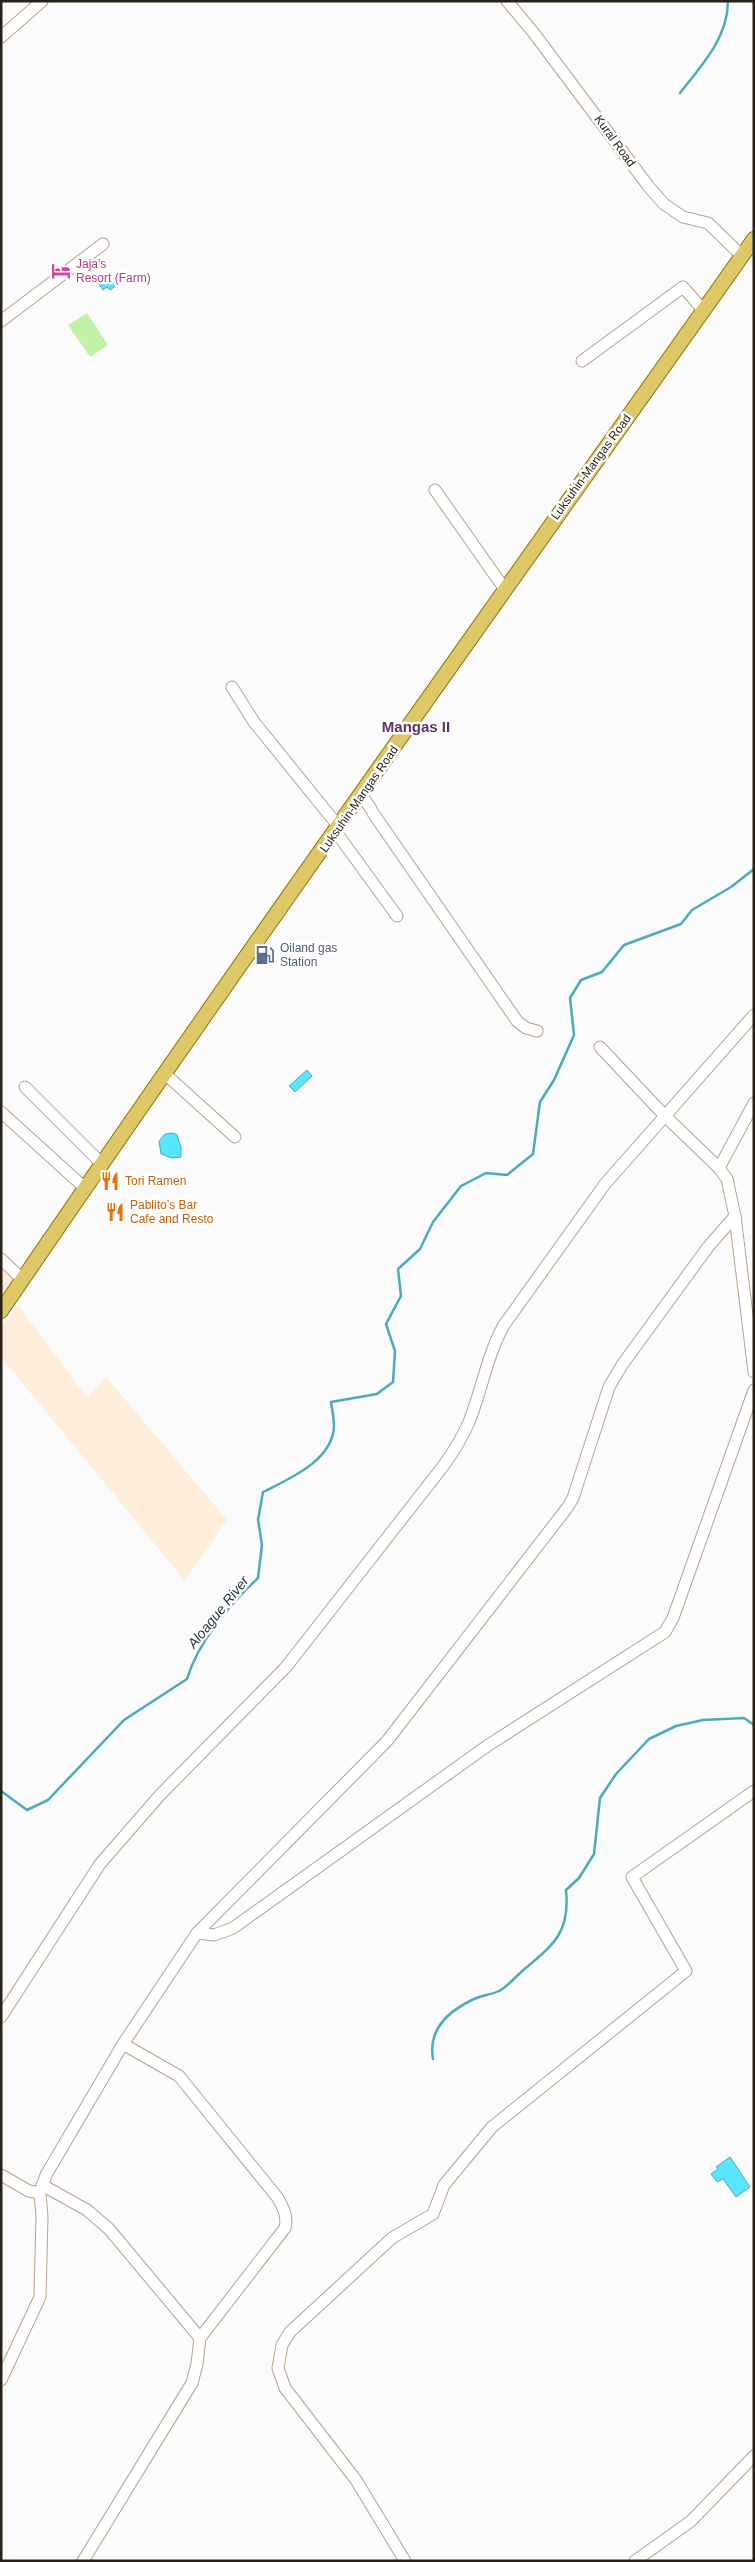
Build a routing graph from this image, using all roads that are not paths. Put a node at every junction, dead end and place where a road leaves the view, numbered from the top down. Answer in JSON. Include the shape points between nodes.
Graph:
{"nodes":[{"id":1,"x":42,"y":1,"type":"edge"},
{"id":2,"x":507,"y":1,"type":"edge"},
{"id":3,"x":1,"y":37,"type":"edge"},
{"id":4,"x":754,"y":239,"type":"edge"},
{"id":5,"x":104,"y":244,"type":"dead end"},
{"id":6,"x":742,"y":256,"type":"junction"},
{"id":7,"x":704,"y":311,"type":"junction"},
{"id":8,"x":1,"y":321,"type":"edge"},
{"id":9,"x":582,"y":361,"type":"dead end"},
{"id":10,"x":435,"y":490,"type":"dead end"},
{"id":11,"x":506,"y":592,"type":"junction"},
{"id":12,"x":232,"y":687,"type":"dead end"},
{"id":13,"x":361,"y":794,"type":"junction"},
{"id":14,"x":338,"y":829,"type":"junction"},
{"id":15,"x":397,"y":916,"type":"dead end"},
{"id":16,"x":754,"y":1015,"type":"edge"},
{"id":17,"x":537,"y":1031,"type":"dead end"},
{"id":18,"x":600,"y":1047,"type":"dead end"},
{"id":19,"x":164,"y":1073,"type":"junction"},
{"id":20,"x":25,"y":1087,"type":"dead end"},
{"id":21,"x":754,"y":1103,"type":"edge"},
{"id":22,"x":1,"y":1112,"type":"edge"},
{"id":23,"x":664,"y":1115,"type":"junction"},
{"id":24,"x":235,"y":1137,"type":"dead end"},
{"id":25,"x":103,"y":1165,"type":"junction"},
{"id":26,"x":719,"y":1168,"type":"junction"},
{"id":27,"x":86,"y":1189,"type":"junction"},
{"id":28,"x":735,"y":1216,"type":"junction"},
{"id":29,"x":1,"y":1259,"type":"edge"},
{"id":30,"x":23,"y":1280,"type":"junction"},
{"id":31,"x":1,"y":1311,"type":"edge"},
{"id":32,"x":754,"y":1372,"type":"edge"},
{"id":33,"x":754,"y":1390,"type":"edge"},
{"id":34,"x":754,"y":1791,"type":"edge"},
{"id":35,"x":197,"y":1932,"type":"junction"},
{"id":36,"x":1,"y":2017,"type":"edge"},
{"id":37,"x":123,"y":2044,"type":"junction"},
{"id":38,"x":1,"y":2175,"type":"edge"},
{"id":39,"x":41,"y":2189,"type":"junction"},
{"id":40,"x":200,"y":2338,"type":"junction"},
{"id":41,"x":1,"y":2380,"type":"edge"},
{"id":42,"x":754,"y":2456,"type":"edge"},
{"id":43,"x":83,"y":2561,"type":"edge"},
{"id":44,"x":405,"y":2561,"type":"edge"},
{"id":45,"x":635,"y":2561,"type":"edge"}],
"edges":[{"from":1,"to":3,"type":"street"},
{"from":2,"to":6,"type":"street","name":"Kural Road","via":[[664,204],[683,217],[708,222]]},
{"from":4,"to":6,"type":"main road","name":"Luksuhin-Mangas Road"},
{"from":5,"to":8,"type":"street"},
{"from":6,"to":7,"type":"main road","name":"Luksuhin-Mangas Road"},
{"from":7,"to":9,"type":"street","via":[[683,287]]},
{"from":7,"to":11,"type":"main road","name":"Luksuhin-Mangas Road","via":[[564,503]]},
{"from":10,"to":11,"type":"street"},
{"from":11,"to":13,"type":"main road","name":"Luksuhin-Mangas Road"},
{"from":12,"to":14,"type":"street","via":[[254,722]]},
{"from":13,"to":14,"type":"main road","name":"Luksuhin-Mangas Road"},
{"from":13,"to":17,"type":"street","via":[[517,1021]]},
{"from":14,"to":15,"type":"street"},
{"from":14,"to":19,"type":"main road","name":"Luksuhin-Mangas Road"},
{"from":16,"to":23,"type":"street"},
{"from":18,"to":23,"type":"street"},
{"from":19,"to":24,"type":"street"},
{"from":19,"to":25,"type":"main road","name":"Luksuhin-Mangas Road"},
{"from":20,"to":25,"type":"street"},
{"from":21,"to":26,"type":"street"},
{"from":22,"to":27,"type":"street"},
{"from":23,"to":26,"type":"street"},
{"from":23,"to":36,"type":"street","via":[[605,1184],[504,1325],[496,1338],[470,1421],[444,1465],[286,1666],[160,1795],[100,1864]]},
{"from":25,"to":27,"type":"main road","name":"Luksuhin-Mangas Road"},
{"from":26,"to":28,"type":"street","via":[[727,1179]]},
{"from":27,"to":30,"type":"main road","name":"Luksuhin-Mangas Road"},
{"from":28,"to":32,"type":"street"},
{"from":28,"to":35,"type":"street","via":[[697,1263],[609,1387],[567,1508],[387,1741]]},
{"from":29,"to":30,"type":"street"},
{"from":30,"to":31,"type":"main road","name":"Luksuhin-Mangas Road"},
{"from":33,"to":35,"type":"street","via":[[673,1618],[665,1632],[487,1746],[233,1928],[214,1935]]},
{"from":34,"to":44,"type":"street","via":[[632,1877],[686,1971],[492,2127],[444,2185],[433,2214],[392,2238],[290,2332],[282,2345],[278,2368],[285,2388],[356,2480]]},
{"from":35,"to":37,"type":"street"},
{"from":37,"to":39,"type":"street","via":[[52,2162]]},
{"from":37,"to":40,"type":"street","via":[[179,2076],[277,2197],[286,2216],[285,2228]]},
{"from":38,"to":39,"type":"street","via":[[29,2191]]},
{"from":39,"to":40,"type":"street","via":[[86,2210],[109,2229]]},
{"from":39,"to":41,"type":"street","via":[[40,2297]]},
{"from":40,"to":43,"type":"street","via":[[198,2364],[192,2383]]},
{"from":42,"to":45,"type":"street","via":[[691,2521]]}]}
